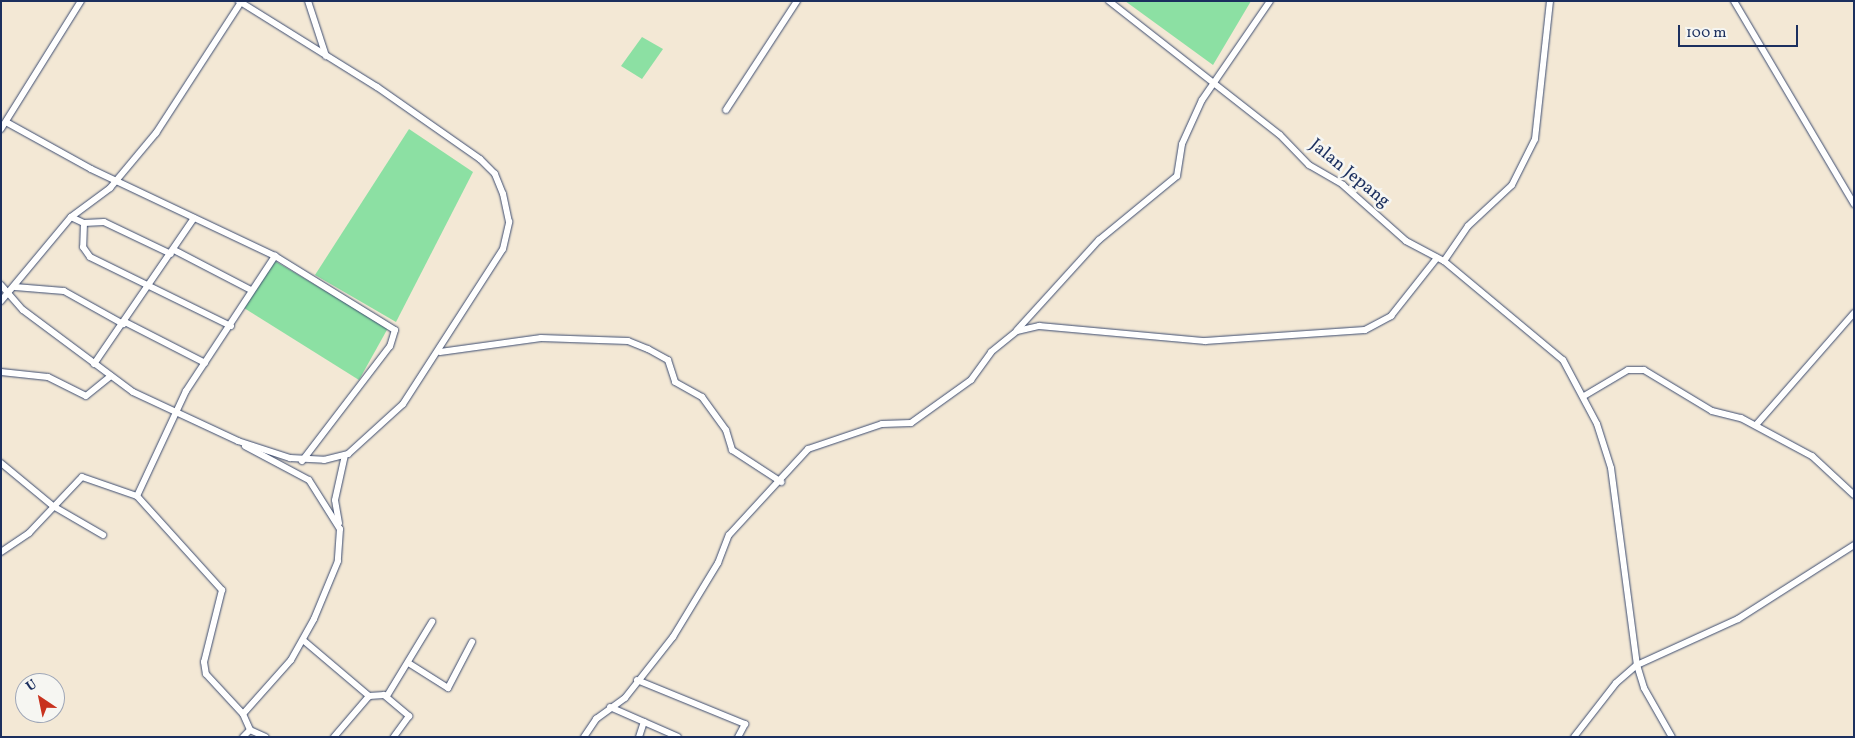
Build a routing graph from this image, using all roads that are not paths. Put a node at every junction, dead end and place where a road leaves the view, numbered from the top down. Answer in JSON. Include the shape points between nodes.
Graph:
{"nodes":[{"id":1,"x":81,"y":1,"type":"edge"},
{"id":2,"x":308,"y":1,"type":"edge"},
{"id":3,"x":797,"y":1,"type":"edge"},
{"id":4,"x":1109,"y":1,"type":"edge"},
{"id":5,"x":1270,"y":1,"type":"edge"},
{"id":6,"x":1550,"y":1,"type":"edge"},
{"id":7,"x":1734,"y":1,"type":"edge"},
{"id":8,"x":240,"y":2,"type":"edge"},
{"id":9,"x":326,"y":56,"type":"junction"},
{"id":10,"x":1213,"y":87,"type":"junction"},
{"id":11,"x":726,"y":110,"type":"dead end"},
{"id":12,"x":6,"y":122,"type":"junction"},
{"id":13,"x":1,"y":128,"type":"edge"},
{"id":14,"x":117,"y":180,"type":"junction"},
{"id":15,"x":1854,"y":204,"type":"edge"},
{"id":16,"x":70,"y":217,"type":"junction"},
{"id":17,"x":194,"y":218,"type":"junction"},
{"id":18,"x":84,"y":223,"type":"junction"},
{"id":19,"x":172,"y":252,"type":"junction"},
{"id":20,"x":275,"y":256,"type":"junction"},
{"id":21,"x":1441,"y":260,"type":"junction"},
{"id":22,"x":1,"y":286,"type":"edge"},
{"id":23,"x":15,"y":287,"type":"junction"},
{"id":24,"x":149,"y":287,"type":"junction"},
{"id":25,"x":251,"y":290,"type":"junction"},
{"id":26,"x":3,"y":299,"type":"edge"},
{"id":27,"x":1854,"y":313,"type":"edge"},
{"id":28,"x":124,"y":323,"type":"junction"},
{"id":29,"x":231,"y":326,"type":"junction"},
{"id":30,"x":1016,"y":331,"type":"junction"},
{"id":31,"x":440,"y":352,"type":"junction"},
{"id":32,"x":205,"y":363,"type":"junction"},
{"id":33,"x":94,"y":364,"type":"junction"},
{"id":34,"x":1,"y":372,"type":"edge"},
{"id":35,"x":111,"y":376,"type":"junction"},
{"id":36,"x":1584,"y":396,"type":"junction"},
{"id":37,"x":177,"y":413,"type":"junction"},
{"id":38,"x":1756,"y":425,"type":"junction"},
{"id":39,"x":238,"y":442,"type":"junction"},
{"id":40,"x":345,"y":456,"type":"junction"},
{"id":41,"x":302,"y":461,"type":"junction"},
{"id":42,"x":1,"y":463,"type":"edge"},
{"id":43,"x":781,"y":482,"type":"junction"},
{"id":44,"x":1854,"y":495,"type":"edge"},
{"id":45,"x":137,"y":496,"type":"junction"},
{"id":46,"x":53,"y":506,"type":"junction"},
{"id":47,"x":340,"y":529,"type":"junction"},
{"id":48,"x":103,"y":536,"type":"dead end"},
{"id":49,"x":1854,"y":546,"type":"edge"},
{"id":50,"x":1,"y":552,"type":"edge"},
{"id":51,"x":432,"y":622,"type":"dead end"},
{"id":52,"x":303,"y":640,"type":"junction"},
{"id":53,"x":472,"y":642,"type":"dead end"},
{"id":54,"x":410,"y":664,"type":"junction"},
{"id":55,"x":1637,"y":665,"type":"junction"},
{"id":56,"x":638,"y":680,"type":"junction"},
{"id":57,"x":369,"y":696,"type":"junction"},
{"id":58,"x":387,"y":696,"type":"junction"},
{"id":59,"x":610,"y":707,"type":"junction"},
{"id":60,"x":242,"y":714,"type":"junction"},
{"id":61,"x":644,"y":722,"type":"junction"},
{"id":62,"x":250,"y":730,"type":"junction"},
{"id":63,"x":243,"y":737,"type":"edge"},
{"id":64,"x":266,"y":737,"type":"edge"},
{"id":65,"x":334,"y":737,"type":"edge"},
{"id":66,"x":394,"y":737,"type":"edge"},
{"id":67,"x":584,"y":737,"type":"edge"},
{"id":68,"x":639,"y":737,"type":"edge"},
{"id":69,"x":678,"y":737,"type":"edge"},
{"id":70,"x":738,"y":737,"type":"edge"},
{"id":71,"x":1574,"y":737,"type":"edge"},
{"id":72,"x":1672,"y":737,"type":"edge"}],
"edges":[{"from":1,"to":12,"type":"street"},
{"from":2,"to":9,"type":"street"},
{"from":3,"to":11,"type":"street"},
{"from":4,"to":10,"type":"street","name":"Jalan Jepang"},
{"from":5,"to":10,"type":"street"},
{"from":6,"to":21,"type":"street","via":[[1534,139],[1512,185],[1468,226]]},
{"from":7,"to":15,"type":"street"},
{"from":8,"to":9,"type":"street"},
{"from":8,"to":14,"type":"street","via":[[164,123]]},
{"from":9,"to":31,"type":"street","via":[[480,159],[495,174],[503,194],[509,222],[503,249]]},
{"from":10,"to":21,"type":"street","name":"Jalan Jepang","via":[[1424,252]]},
{"from":10,"to":30,"type":"street","via":[[1182,144],[1177,176],[1099,240]]},
{"from":12,"to":13,"type":"street"},
{"from":12,"to":14,"type":"street"},
{"from":14,"to":16,"type":"street"},
{"from":14,"to":17,"type":"street"},
{"from":16,"to":18,"type":"street"},
{"from":16,"to":23,"type":"street"},
{"from":17,"to":19,"type":"street"},
{"from":17,"to":20,"type":"street"},
{"from":18,"to":19,"type":"street","via":[[104,222]]},
{"from":18,"to":24,"type":"street","via":[[86,255]]},
{"from":19,"to":24,"type":"street"},
{"from":19,"to":25,"type":"street"},
{"from":20,"to":25,"type":"street"},
{"from":20,"to":41,"type":"street","via":[[397,333]]},
{"from":21,"to":30,"type":"street","via":[[1391,316],[1365,330],[1205,340],[1040,326]]},
{"from":21,"to":36,"type":"street","name":"Jalan Jepang","via":[[1548,344],[1564,360]]},
{"from":22,"to":26,"type":"street"},
{"from":23,"to":26,"type":"street"},
{"from":23,"to":28,"type":"street","via":[[64,291]]},
{"from":24,"to":28,"type":"street"},
{"from":24,"to":29,"type":"street"},
{"from":25,"to":29,"type":"street"},
{"from":26,"to":33,"type":"street"},
{"from":27,"to":38,"type":"street"},
{"from":28,"to":32,"type":"street"},
{"from":28,"to":33,"type":"street"},
{"from":29,"to":32,"type":"street"},
{"from":30,"to":43,"type":"street","via":[[991,352],[970,380],[911,423],[882,424],[817,443]]},
{"from":31,"to":40,"type":"street","via":[[387,422]]},
{"from":31,"to":43,"type":"street","via":[[532,338],[628,342],[648,349],[668,360],[675,382],[702,397],[726,430],[732,450]]},
{"from":32,"to":37,"type":"street"},
{"from":33,"to":35,"type":"street"},
{"from":34,"to":35,"type":"street","via":[[48,377],[86,396]]},
{"from":35,"to":37,"type":"street"},
{"from":36,"to":38,"type":"street","via":[[1635,368],[1712,411]]},
{"from":36,"to":55,"type":"street","name":"Jalan Jepang","via":[[1611,468]]},
{"from":37,"to":39,"type":"street"},
{"from":37,"to":45,"type":"street"},
{"from":38,"to":44,"type":"street","via":[[1812,456]]},
{"from":39,"to":41,"type":"street"},
{"from":39,"to":47,"type":"street","via":[[312,482]]},
{"from":40,"to":41,"type":"street"},
{"from":40,"to":47,"type":"street","via":[[335,500]]},
{"from":42,"to":46,"type":"street"},
{"from":43,"to":56,"type":"street","via":[[729,534],[718,563],[673,638]]},
{"from":45,"to":46,"type":"street","via":[[84,476]]},
{"from":45,"to":60,"type":"street","via":[[222,590],[204,662],[206,674]]},
{"from":46,"to":48,"type":"street"},
{"from":46,"to":50,"type":"street","via":[[29,533]]},
{"from":47,"to":52,"type":"street","via":[[338,561]]},
{"from":49,"to":55,"type":"street","via":[[1738,619]]},
{"from":51,"to":54,"type":"street"},
{"from":52,"to":57,"type":"street"},
{"from":52,"to":60,"type":"street"},
{"from":53,"to":54,"type":"street","via":[[448,688]]},
{"from":54,"to":58,"type":"street"},
{"from":55,"to":71,"type":"street","via":[[1616,683]]},
{"from":55,"to":72,"type":"street","name":"Jalan Jepang","via":[[1644,688]]},
{"from":56,"to":59,"type":"street","via":[[625,698]]},
{"from":56,"to":70,"type":"street","via":[[745,724]]},
{"from":57,"to":58,"type":"street"},
{"from":57,"to":65,"type":"street"},
{"from":58,"to":66,"type":"street","via":[[409,716]]},
{"from":59,"to":61,"type":"street"},
{"from":59,"to":67,"type":"street"},
{"from":60,"to":62,"type":"street"},
{"from":61,"to":68,"type":"street"},
{"from":61,"to":69,"type":"street"},
{"from":62,"to":63,"type":"street"},
{"from":62,"to":64,"type":"street"}]}
